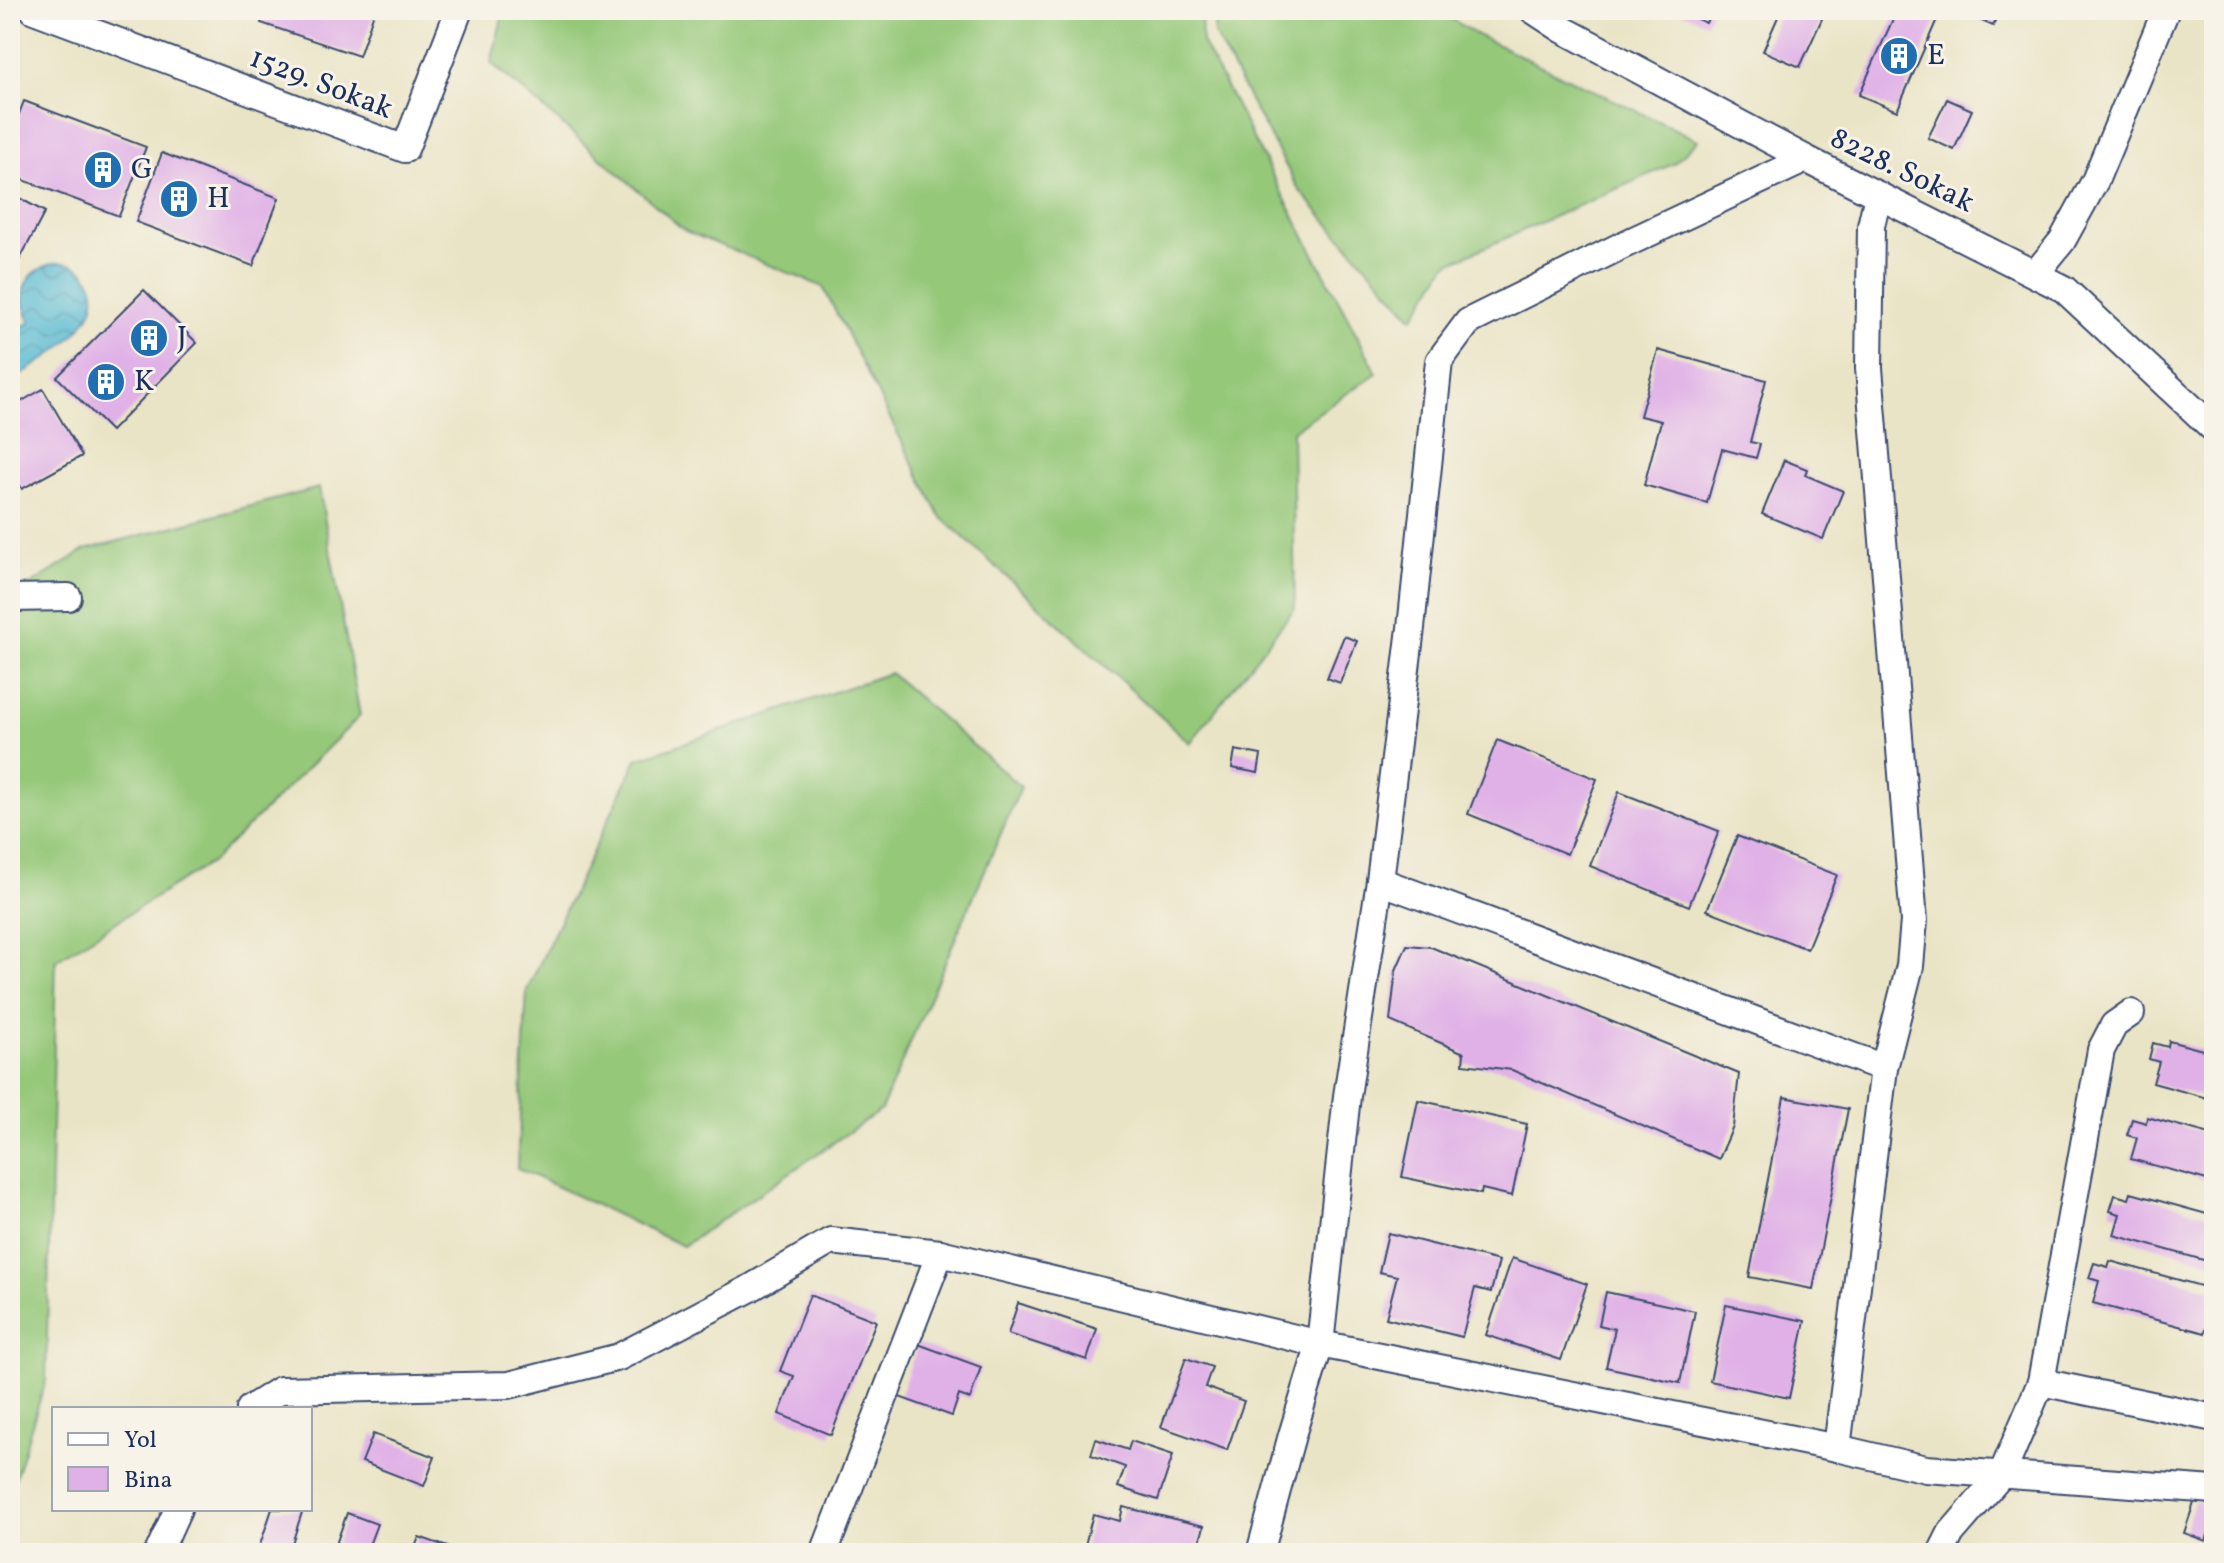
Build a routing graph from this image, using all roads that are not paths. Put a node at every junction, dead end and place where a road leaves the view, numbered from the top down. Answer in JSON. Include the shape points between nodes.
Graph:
{"nodes":[{"id":1,"x":34,"y":10,"type":"edge"},
{"id":2,"x":459,"y":10,"type":"edge"},
{"id":3,"x":1533,"y":10,"type":"edge"},
{"id":4,"x":2166,"y":10,"type":"edge"},
{"id":5,"x":1565,"y":19,"type":"edge"},
{"id":6,"x":1806,"y":159,"type":"junction"},
{"id":7,"x":1878,"y":195,"type":"junction"},
{"id":8,"x":2036,"y":273,"type":"junction"},
{"id":9,"x":2214,"y":429,"type":"edge"},
{"id":10,"x":68,"y":597,"type":"dead end"},
{"id":11,"x":10,"y":598,"type":"edge"},
{"id":12,"x":1380,"y":881,"type":"junction"},
{"id":13,"x":2131,"y":1013,"type":"dead end"},
{"id":14,"x":1884,"y":1068,"type":"junction"},
{"id":15,"x":940,"y":1253,"type":"junction"},
{"id":16,"x":1320,"y":1344,"type":"junction"},
{"id":17,"x":2041,"y":1382,"type":"junction"},
{"id":18,"x":253,"y":1407,"type":"edge"},
{"id":19,"x":2214,"y":1418,"type":"edge"},
{"id":20,"x":1837,"y":1448,"type":"junction"},
{"id":21,"x":2002,"y":1474,"type":"junction"},
{"id":22,"x":2214,"y":1490,"type":"edge"},
{"id":23,"x":177,"y":1511,"type":"edge"},
{"id":24,"x":158,"y":1553,"type":"edge"},
{"id":25,"x":824,"y":1553,"type":"edge"},
{"id":26,"x":1260,"y":1553,"type":"edge"},
{"id":27,"x":1941,"y":1553,"type":"edge"}],
"edges":[{"from":1,"to":2,"type":"street","name":"1529. Sokak","via":[[405,149]]},
{"from":3,"to":5,"type":"street","name":"8228. Sokak"},
{"from":4,"to":8,"type":"street","via":[[2095,181],[2062,241]]},
{"from":5,"to":6,"type":"street","name":"8228. Sokak"},
{"from":6,"to":7,"type":"street","name":"8228. Sokak"},
{"from":6,"to":12,"type":"street","via":[[1468,322],[1439,361]]},
{"from":7,"to":8,"type":"street","name":"8228. Sokak"},
{"from":7,"to":14,"type":"street","via":[[1871,226],[1869,368],[1914,921],[1910,966]]},
{"from":8,"to":9,"type":"street","name":"8228. Sokak","via":[[2064,289]]},
{"from":10,"to":11,"type":"street"},
{"from":12,"to":14,"type":"street"},
{"from":12,"to":16,"type":"street","via":[[1347,1096]]},
{"from":13,"to":17,"type":"street","via":[[2114,1025],[2101,1050]]},
{"from":14,"to":20,"type":"street"},
{"from":15,"to":16,"type":"street"},
{"from":15,"to":18,"type":"street","via":[[831,1241],[619,1357],[509,1385],[280,1390]]},
{"from":15,"to":25,"type":"street"},
{"from":16,"to":20,"type":"street"},
{"from":16,"to":26,"type":"street"},
{"from":17,"to":19,"type":"street"},
{"from":17,"to":21,"type":"street"},
{"from":20,"to":21,"type":"street","via":[[1926,1469]]},
{"from":21,"to":22,"type":"street"},
{"from":21,"to":27,"type":"street","via":[[1951,1533]]},
{"from":23,"to":24,"type":"street"}]}
